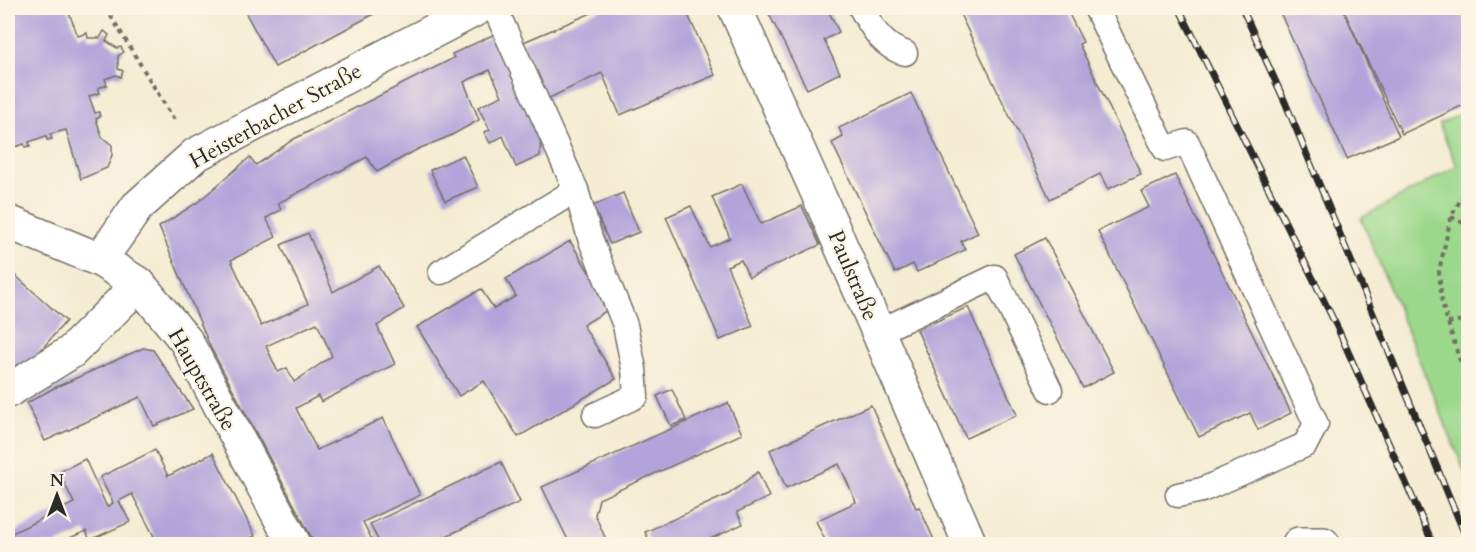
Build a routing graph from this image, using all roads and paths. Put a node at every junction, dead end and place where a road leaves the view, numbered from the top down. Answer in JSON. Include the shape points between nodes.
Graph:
{"nodes":[{"id":1,"x":106,"y":8,"type":"edge"},
{"id":2,"x":478,"y":8,"type":"edge"},
{"id":3,"x":495,"y":8,"type":"edge"},
{"id":4,"x":735,"y":8,"type":"edge"},
{"id":5,"x":861,"y":8,"type":"edge"},
{"id":6,"x":1096,"y":8,"type":"edge"},
{"id":7,"x":442,"y":15,"type":"edge"},
{"id":8,"x":905,"y":53,"type":"dead end"},
{"id":9,"x":195,"y":155,"type":"junction"},
{"id":10,"x":1468,"y":186,"type":"edge"},
{"id":11,"x":576,"y":190,"type":"junction"},
{"id":12,"x":1451,"y":217,"type":"junction"},
{"id":13,"x":8,"y":222,"type":"edge"},
{"id":14,"x":1468,"y":225,"type":"edge"},
{"id":15,"x":100,"y":260,"type":"junction"},
{"id":16,"x":441,"y":272,"type":"dead end"},
{"id":17,"x":140,"y":284,"type":"junction"},
{"id":18,"x":1468,"y":319,"type":"edge"},
{"id":19,"x":1448,"y":323,"type":"junction"},
{"id":20,"x":878,"y":332,"type":"junction"},
{"id":21,"x":1468,"y":381,"type":"edge"},
{"id":22,"x":1050,"y":390,"type":"dead end"},
{"id":23,"x":8,"y":391,"type":"edge"},
{"id":24,"x":596,"y":416,"type":"dead end"},
{"id":25,"x":1178,"y":495,"type":"dead end"},
{"id":26,"x":1468,"y":538,"type":"edge"},
{"id":27,"x":294,"y":544,"type":"edge"},
{"id":28,"x":970,"y":544,"type":"edge"},
{"id":29,"x":1299,"y":544,"type":"edge"},
{"id":30,"x":1323,"y":544,"type":"edge"},
{"id":31,"x":1355,"y":544,"type":"edge"}],
"edges":[{"from":1,"to":9,"type":"path"},
{"from":2,"to":7,"type":"street","name":"Heisterbacher Straße"},
{"from":3,"to":11,"type":"lane"},
{"from":4,"to":20,"type":"street","name":"Paulstraße"},
{"from":5,"to":8,"type":"lane","via":[[873,30],[893,50]]},
{"from":6,"to":25,"type":"lane","via":[[1166,149],[1186,142],[1316,424],[1305,445],[1202,490]]},
{"from":7,"to":9,"type":"street","name":"Heisterbacher Straße"},
{"from":9,"to":15,"type":"street","name":"Heisterbacher Straße","via":[[137,207]]},
{"from":10,"to":12,"type":"path"},
{"from":11,"to":16,"type":"lane"},
{"from":11,"to":24,"type":"lane","via":[[590,238],[625,325],[634,369],[636,396]]},
{"from":12,"to":14,"type":"path"},
{"from":12,"to":19,"type":"path","via":[[1439,271]]},
{"from":13,"to":15,"type":"street","name":"Hauptstraße"},
{"from":15,"to":17,"type":"street","name":"Hauptstraße"},
{"from":17,"to":23,"type":"street","via":[[71,352]]},
{"from":17,"to":27,"type":"street","name":"Hauptstraße","via":[[186,341]]},
{"from":18,"to":19,"type":"path"},
{"from":19,"to":21,"type":"path"},
{"from":20,"to":22,"type":"lane","via":[[995,277]]},
{"from":20,"to":28,"type":"street","name":"Paulstraße"},
{"from":26,"to":31,"type":"path"},
{"from":29,"to":30,"type":"street"}]}
